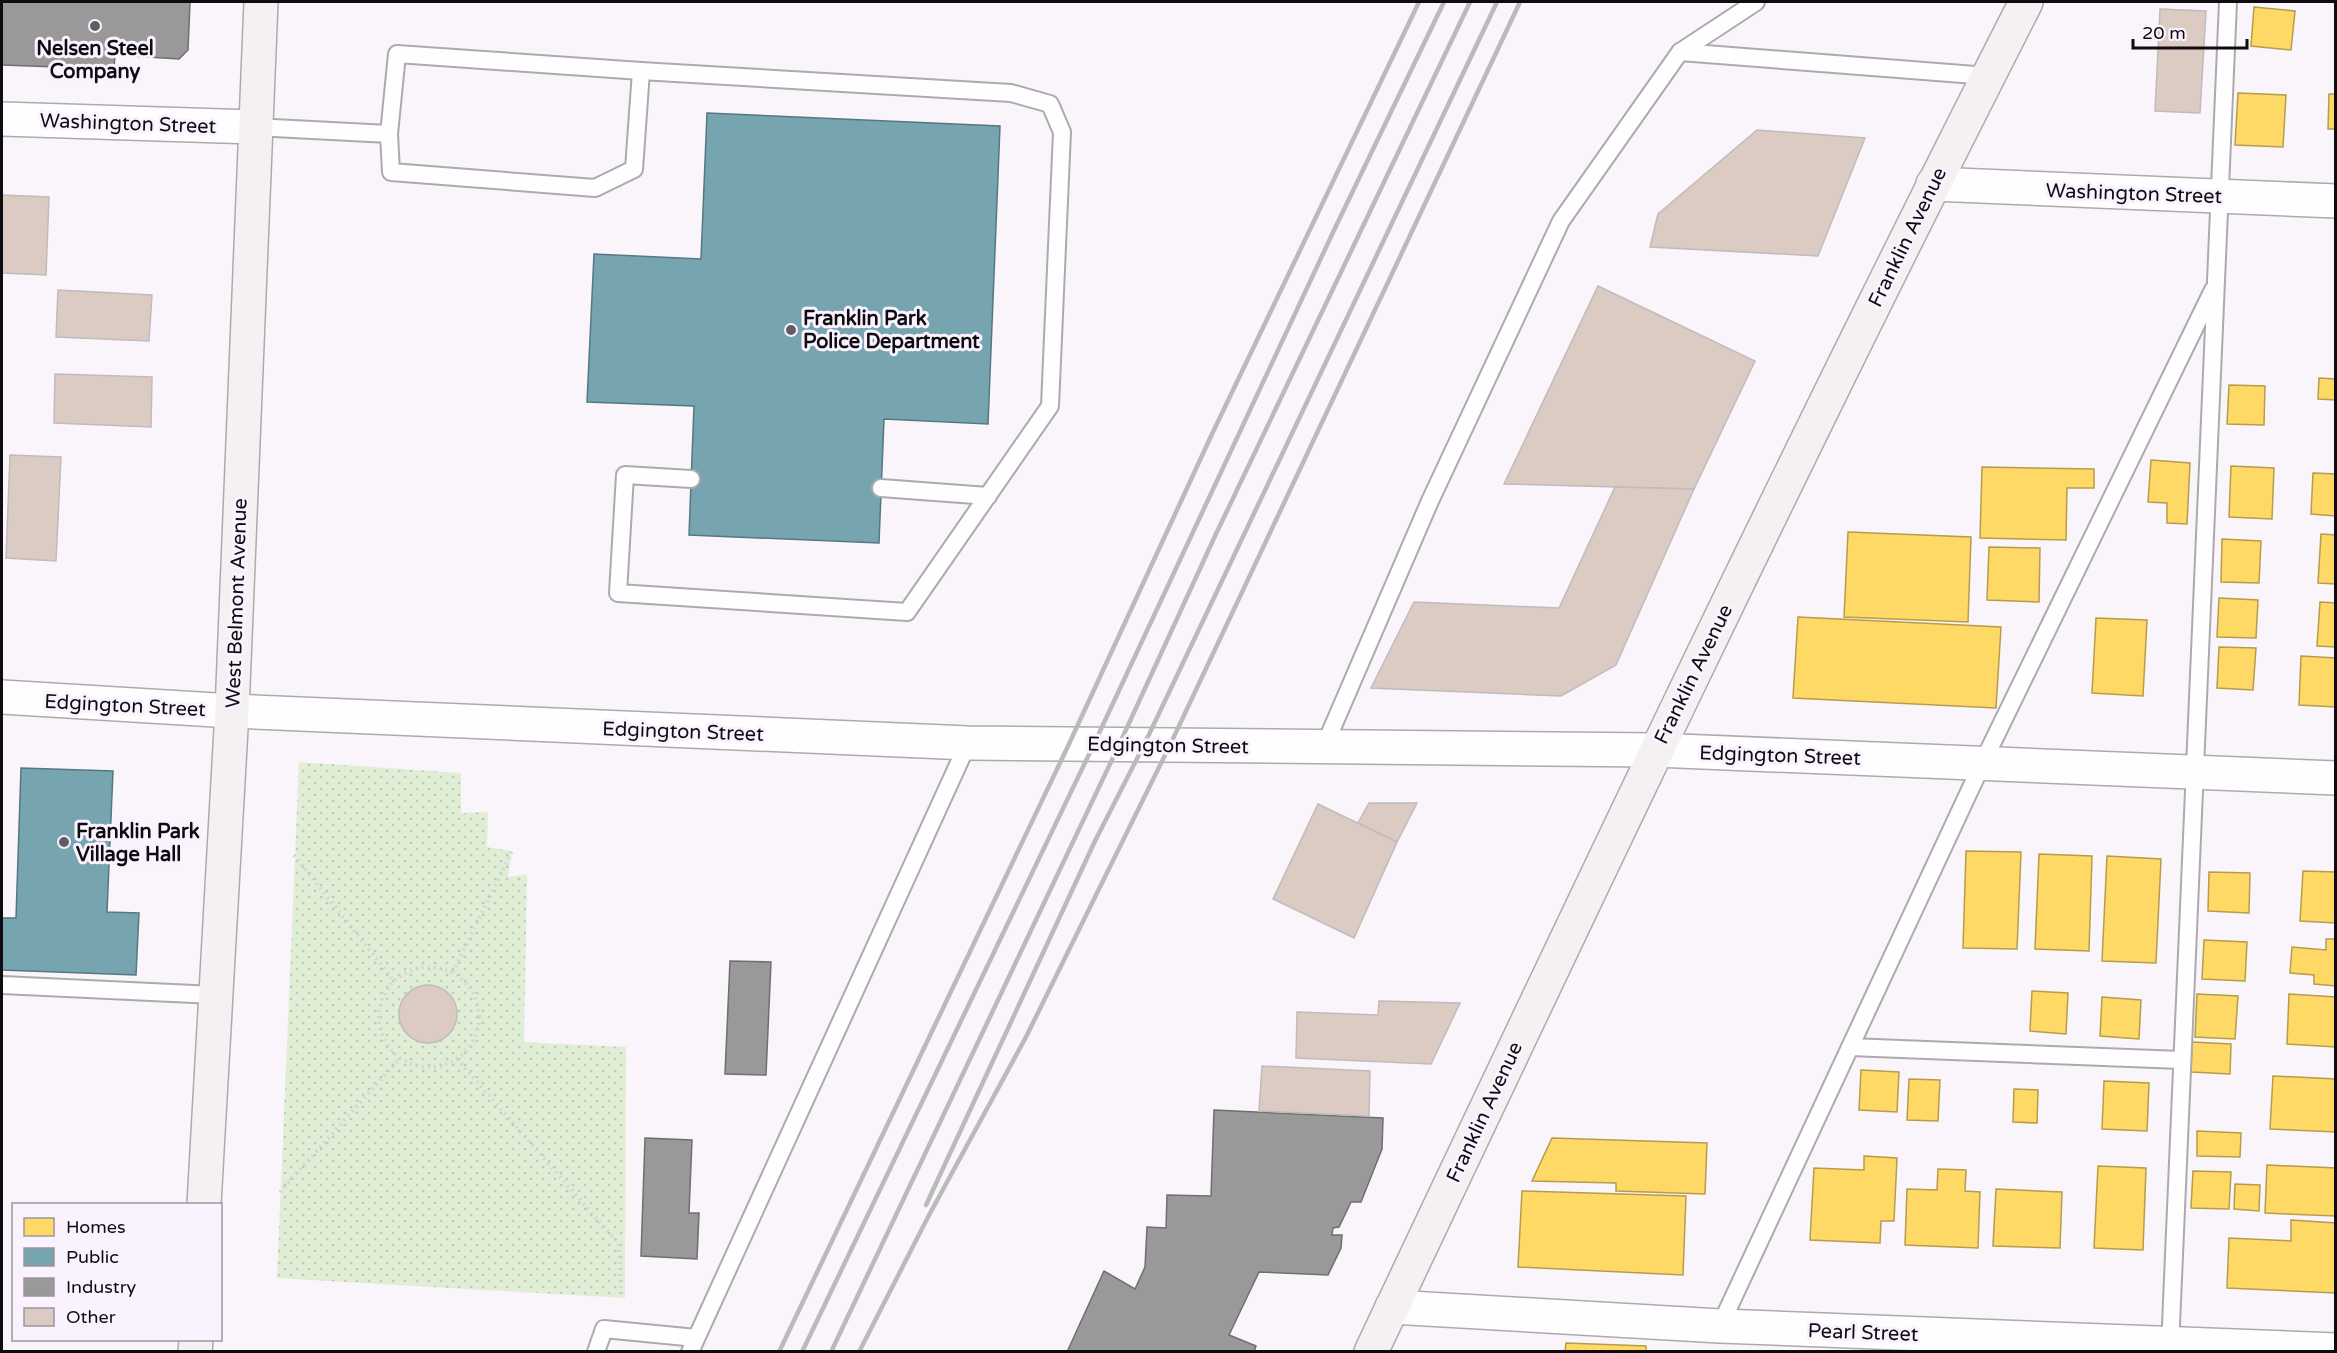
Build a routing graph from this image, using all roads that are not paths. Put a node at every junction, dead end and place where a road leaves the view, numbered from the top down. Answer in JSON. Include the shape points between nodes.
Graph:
{"nodes":[{"id":1,"x":261,"y":2,"type":"edge"},
{"id":2,"x":1756,"y":2,"type":"edge"},
{"id":3,"x":2026,"y":2,"type":"edge"},
{"id":4,"x":2228,"y":2,"type":"edge"},
{"id":5,"x":1680,"y":52,"type":"junction"},
{"id":6,"x":641,"y":71,"type":"junction"},
{"id":7,"x":1988,"y":76,"type":"junction"},
{"id":8,"x":2,"y":119,"type":"edge"},
{"id":9,"x":254,"y":127,"type":"junction"},
{"id":10,"x":389,"y":134,"type":"junction"},
{"id":11,"x":1933,"y":184,"type":"junction"},
{"id":12,"x":2220,"y":196,"type":"junction"},
{"id":13,"x":2336,"y":201,"type":"edge"},
{"id":14,"x":2216,"y":283,"type":"junction"},
{"id":15,"x":691,"y":479,"type":"dead end"},
{"id":16,"x":881,"y":488,"type":"dead end"},
{"id":17,"x":988,"y":496,"type":"junction"},
{"id":18,"x":2,"y":698,"type":"edge"},
{"id":19,"x":232,"y":711,"type":"junction"},
{"id":20,"x":968,"y":743,"type":"junction"},
{"id":21,"x":1324,"y":747,"type":"junction"},
{"id":22,"x":1655,"y":750,"type":"junction"},
{"id":23,"x":1982,"y":764,"type":"junction"},
{"id":24,"x":2194,"y":773,"type":"junction"},
{"id":25,"x":2336,"y":778,"type":"edge"},
{"id":26,"x":2,"y":985,"type":"edge"},
{"id":27,"x":215,"y":995,"type":"junction"},
{"id":28,"x":1850,"y":1047,"type":"junction"},
{"id":29,"x":2181,"y":1059,"type":"junction"},
{"id":30,"x":204,"y":1203,"type":"edge"},
{"id":31,"x":1392,"y":1308,"type":"junction"},
{"id":32,"x":1720,"y":1326,"type":"junction"},
{"id":33,"x":693,"y":1345,"type":"edge"},
{"id":34,"x":2170,"y":1348,"type":"edge"},
{"id":35,"x":2336,"y":1350,"type":"edge"},
{"id":36,"x":596,"y":1352,"type":"edge"},
{"id":37,"x":1371,"y":1352,"type":"edge"}],
"edges":[{"from":1,"to":9,"type":"street","name":"West Belmont Avenue"},
{"from":2,"to":5,"type":"lane"},
{"from":3,"to":7,"type":"street","name":"Franklin Avenue"},
{"from":4,"to":12,"type":"lane"},
{"from":5,"to":7,"type":"lane"},
{"from":5,"to":21,"type":"lane","via":[[1561,221],[1430,501]]},
{"from":6,"to":10,"type":"lane","via":[[397,54]]},
{"from":6,"to":10,"type":"lane","via":[[634,170],[595,188],[391,172]]},
{"from":6,"to":17,"type":"lane","via":[[1011,93],[1050,104],[1062,132],[1050,406]]},
{"from":7,"to":11,"type":"street","name":"Franklin Avenue"},
{"from":8,"to":9,"type":"street","name":"Washington Street"},
{"from":9,"to":10,"type":"lane"},
{"from":9,"to":19,"type":"street","name":"West Belmont Avenue"},
{"from":11,"to":12,"type":"street","name":"Washington Street"},
{"from":11,"to":22,"type":"street","name":"Franklin Avenue"},
{"from":12,"to":13,"type":"street","name":"Washington Street"},
{"from":12,"to":14,"type":"lane"},
{"from":14,"to":23,"type":"lane"},
{"from":14,"to":24,"type":"lane"},
{"from":15,"to":17,"type":"lane","via":[[625,475],[618,593],[907,612]]},
{"from":16,"to":17,"type":"lane"},
{"from":18,"to":19,"type":"street","name":"Edgington Street"},
{"from":19,"to":20,"type":"street","name":"Edgington Street"},
{"from":19,"to":27,"type":"street","name":"West Belmont Avenue"},
{"from":20,"to":21,"type":"street","name":"Edgington Street"},
{"from":20,"to":33,"type":"lane"},
{"from":21,"to":22,"type":"street","name":"Edgington Street"},
{"from":22,"to":23,"type":"street","name":"Edgington Street"},
{"from":22,"to":31,"type":"street","name":"Franklin Avenue"},
{"from":23,"to":24,"type":"street","name":"Edgington Street"},
{"from":23,"to":28,"type":"lane"},
{"from":24,"to":25,"type":"street","name":"Edgington Street"},
{"from":24,"to":29,"type":"lane"},
{"from":26,"to":27,"type":"lane"},
{"from":27,"to":30,"type":"street","name":"West Belmont Avenue"},
{"from":28,"to":29,"type":"lane"},
{"from":28,"to":32,"type":"lane"},
{"from":29,"to":34,"type":"lane"},
{"from":31,"to":32,"type":"street","name":"Pearl Street"},
{"from":31,"to":37,"type":"street","name":"Franklin Avenue"},
{"from":32,"to":34,"type":"street","name":"Pearl Street"},
{"from":33,"to":36,"type":"lane","via":[[604,1329]]},
{"from":34,"to":35,"type":"street","name":"Pearl Street"}]}
